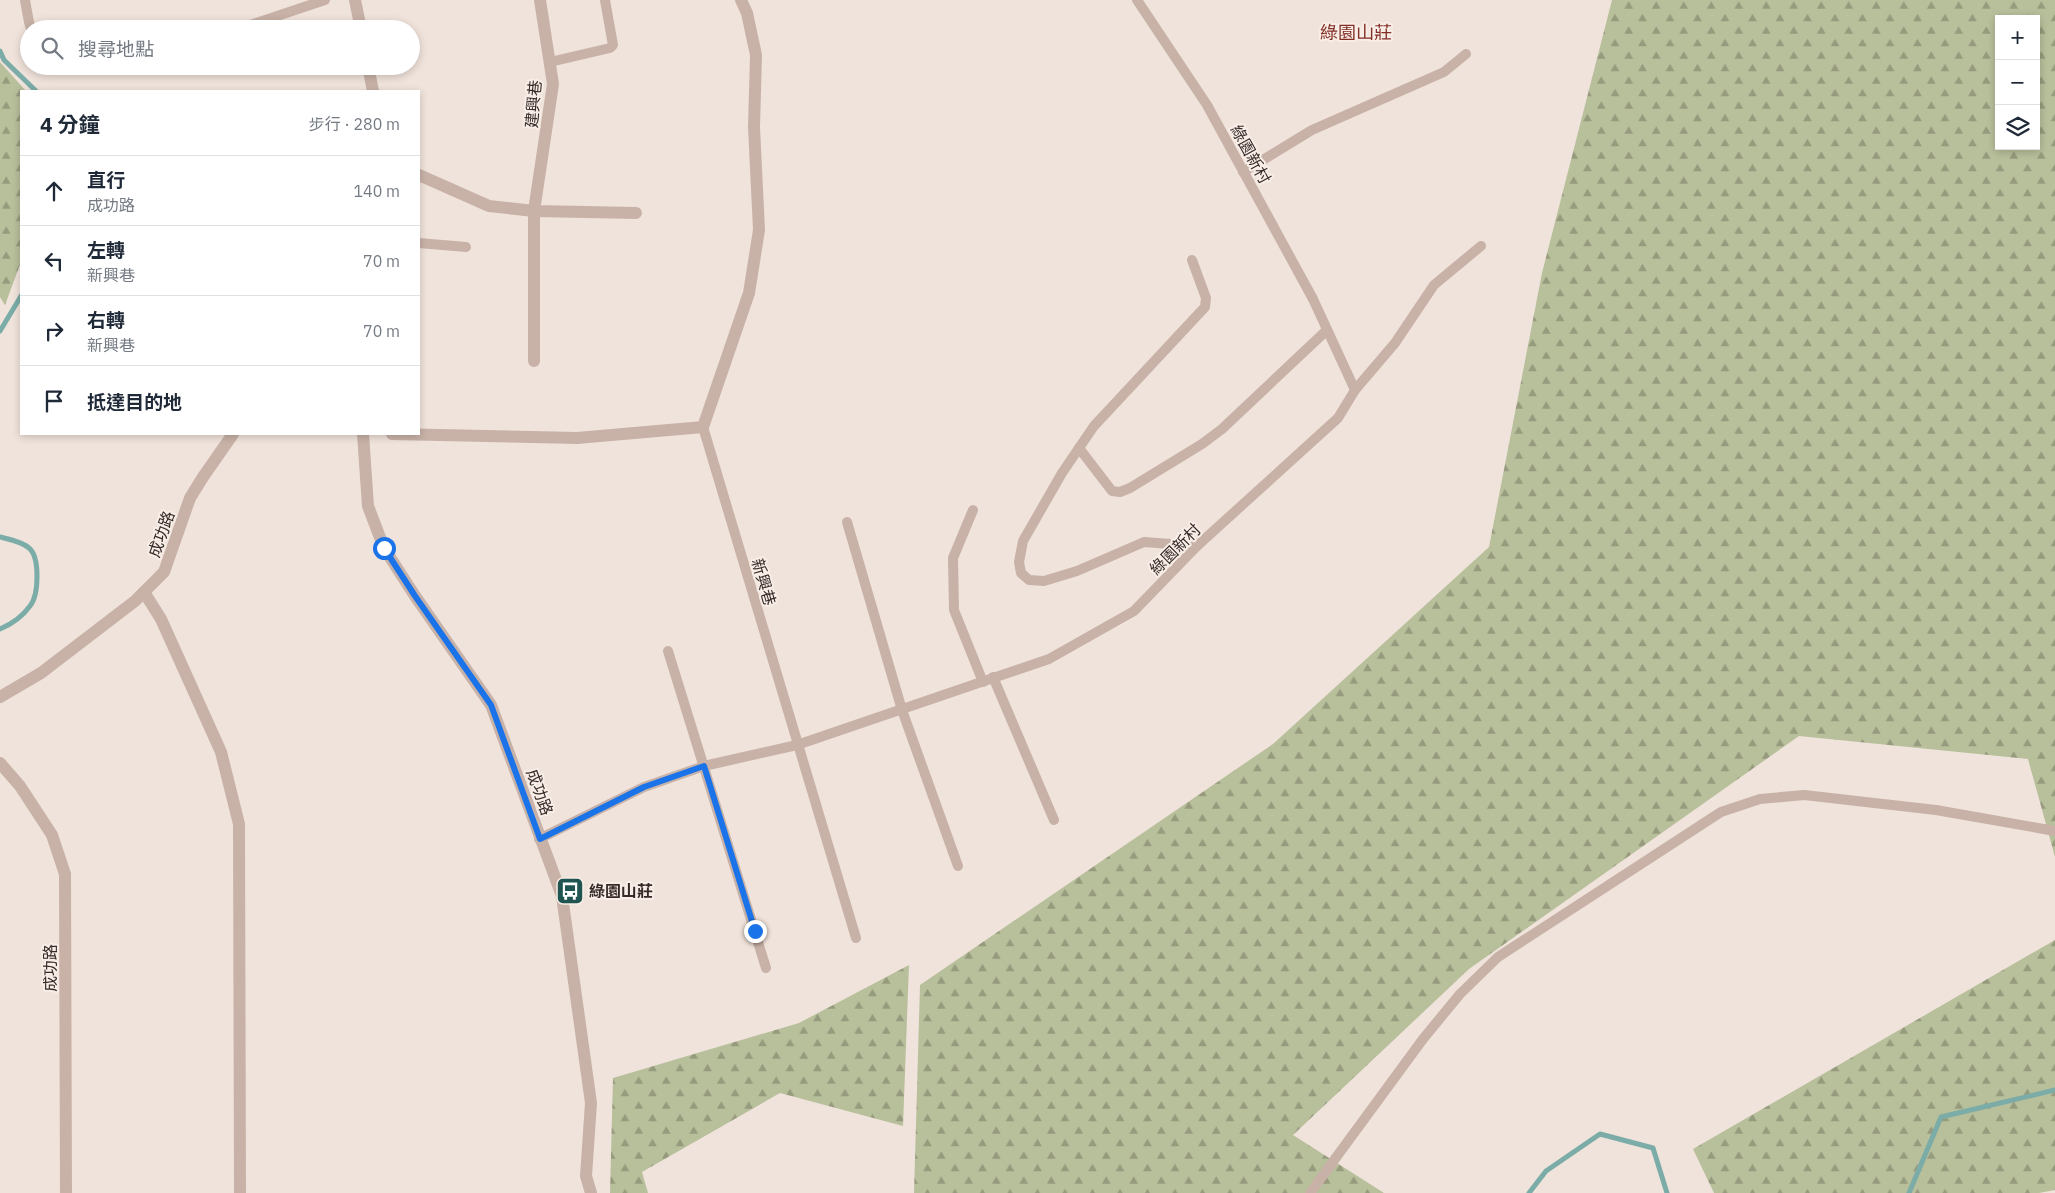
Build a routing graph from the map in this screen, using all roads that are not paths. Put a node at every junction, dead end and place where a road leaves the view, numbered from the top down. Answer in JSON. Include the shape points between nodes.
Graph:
{"nodes":[{"id":1,"x":25,"y":0,"type":"edge"},
{"id":2,"x":324,"y":0,"type":"edge"},
{"id":3,"x":540,"y":0,"type":"edge"},
{"id":4,"x":606,"y":0,"type":"edge"},
{"id":5,"x":741,"y":0,"type":"edge"},
{"id":6,"x":1137,"y":0,"type":"edge"},
{"id":7,"x":359,"y":1,"type":"edge"},
{"id":8,"x":28,"y":20,"type":"edge"},
{"id":9,"x":265,"y":20,"type":"edge"},
{"id":10,"x":360,"y":20,"type":"edge"},
{"id":11,"x":1466,"y":54,"type":"dead end"},
{"id":12,"x":550,"y":62,"type":"junction"},
{"id":13,"x":370,"y":75,"type":"edge"},
{"id":14,"x":373,"y":90,"type":"edge"},
{"id":15,"x":1243,"y":172,"type":"junction"},
{"id":16,"x":420,"y":175,"type":"edge"},
{"id":17,"x":534,"y":211,"type":"junction"},
{"id":18,"x":636,"y":213,"type":"dead end"},
{"id":19,"x":420,"y":243,"type":"edge"},
{"id":20,"x":1481,"y":246,"type":"dead end"},
{"id":21,"x":466,"y":247,"type":"dead end"},
{"id":22,"x":1192,"y":260,"type":"dead end"},
{"id":23,"x":1327,"y":330,"type":"junction"},
{"id":24,"x":534,"y":361,"type":"dead end"},
{"id":25,"x":1355,"y":390,"type":"junction"},
{"id":26,"x":703,"y":427,"type":"junction"},
{"id":27,"x":232,"y":435,"type":"edge"},
{"id":28,"x":363,"y":435,"type":"edge"},
{"id":29,"x":420,"y":435,"type":"edge"},
{"id":30,"x":1079,"y":448,"type":"junction"},
{"id":31,"x":973,"y":510,"type":"dead end"},
{"id":32,"x":847,"y":522,"type":"dead end"},
{"id":33,"x":1197,"y":546,"type":"junction"},
{"id":34,"x":144,"y":592,"type":"junction"},
{"id":35,"x":668,"y":651,"type":"dead end"},
{"id":36,"x":994,"y":677,"type":"junction"},
{"id":37,"x":983,"y":682,"type":"junction"},
{"id":38,"x":0,"y":696,"type":"edge"},
{"id":39,"x":902,"y":710,"type":"junction"},
{"id":40,"x":797,"y":745,"type":"junction"},
{"id":41,"x":0,"y":763,"type":"edge"},
{"id":42,"x":704,"y":766,"type":"junction"},
{"id":43,"x":1054,"y":820,"type":"dead end"},
{"id":44,"x":2055,"y":832,"type":"edge"},
{"id":45,"x":540,"y":839,"type":"junction"},
{"id":46,"x":958,"y":866,"type":"dead end"},
{"id":47,"x":856,"y":938,"type":"dead end"},
{"id":48,"x":766,"y":968,"type":"dead end"},
{"id":49,"x":66,"y":1193,"type":"edge"},
{"id":50,"x":240,"y":1193,"type":"edge"},
{"id":51,"x":591,"y":1193,"type":"edge"},
{"id":52,"x":1310,"y":1193,"type":"edge"}],
"edges":[{"from":1,"to":8,"type":"lane"},
{"from":2,"to":9,"type":"lane"},
{"from":3,"to":12,"type":"street","name":"建興巷"},
{"from":4,"to":12,"type":"lane","via":[[613,45]]},
{"from":5,"to":26,"type":"street","via":[[756,55],[754,127],[759,230],[749,293]]},
{"from":6,"to":15,"type":"lane","name":"綠園新村","via":[[1207,105]]},
{"from":7,"to":10,"type":"street"},
{"from":11,"to":15,"type":"lane","via":[[1444,72],[1312,130]]},
{"from":12,"to":17,"type":"street","name":"建興巷","via":[[553,93]]},
{"from":13,"to":14,"type":"street"},
{"from":15,"to":23,"type":"lane","name":"綠園新村"},
{"from":16,"to":17,"type":"street","via":[[489,206]]},
{"from":17,"to":18,"type":"street"},
{"from":17,"to":24,"type":"street","name":"建興巷"},
{"from":19,"to":21,"type":"lane"},
{"from":20,"to":25,"type":"lane","name":"綠園新村","via":[[1434,285],[1395,343]]},
{"from":22,"to":30,"type":"lane","via":[[1206,298],[1205,307],[1094,426]]},
{"from":23,"to":25,"type":"lane","name":"綠園新村"},
{"from":23,"to":30,"type":"lane","via":[[1222,429],[1130,488],[1112,491]]},
{"from":25,"to":33,"type":"lane","name":"綠園新村","via":[[1338,418]]},
{"from":26,"to":29,"type":"street","via":[[578,438]]},
{"from":26,"to":40,"type":"lane","name":"新興巷"},
{"from":27,"to":34,"type":"street","name":"成功路","via":[[190,498],[164,572]]},
{"from":28,"to":45,"type":"street","name":"成功路","via":[[368,506],[384,548],[491,705]]},
{"from":30,"to":33,"type":"lane","via":[[1023,541],[1019,562],[1021,573],[1029,580],[1044,581],[1078,571],[1144,542]]},
{"from":31,"to":37,"type":"lane","via":[[952,558],[954,610]]},
{"from":32,"to":39,"type":"lane"},
{"from":33,"to":36,"type":"lane","name":"綠園新村","via":[[1134,611],[1049,659]]},
{"from":34,"to":38,"type":"street","name":"成功路","via":[[42,673]]},
{"from":34,"to":50,"type":"street","via":[[161,619],[221,752],[239,824]]},
{"from":35,"to":42,"type":"lane"},
{"from":36,"to":37,"type":"lane","name":"綠園新村"},
{"from":36,"to":43,"type":"lane"},
{"from":37,"to":39,"type":"lane","name":"綠園新村"},
{"from":39,"to":40,"type":"lane"},
{"from":39,"to":46,"type":"lane"},
{"from":40,"to":42,"type":"lane"},
{"from":40,"to":47,"type":"lane","name":"新興巷"},
{"from":41,"to":49,"type":"street","name":"成功路","via":[[20,786],[52,835],[65,874]]},
{"from":42,"to":45,"type":"lane","via":[[644,787]]},
{"from":42,"to":48,"type":"lane"},
{"from":44,"to":52,"type":"lane","via":[[1936,810],[1804,794],[1760,799],[1721,812],[1498,957],[1460,994],[1423,1039]]},
{"from":45,"to":51,"type":"street","name":"成功路","via":[[562,896],[591,1103],[586,1176]]}]}
